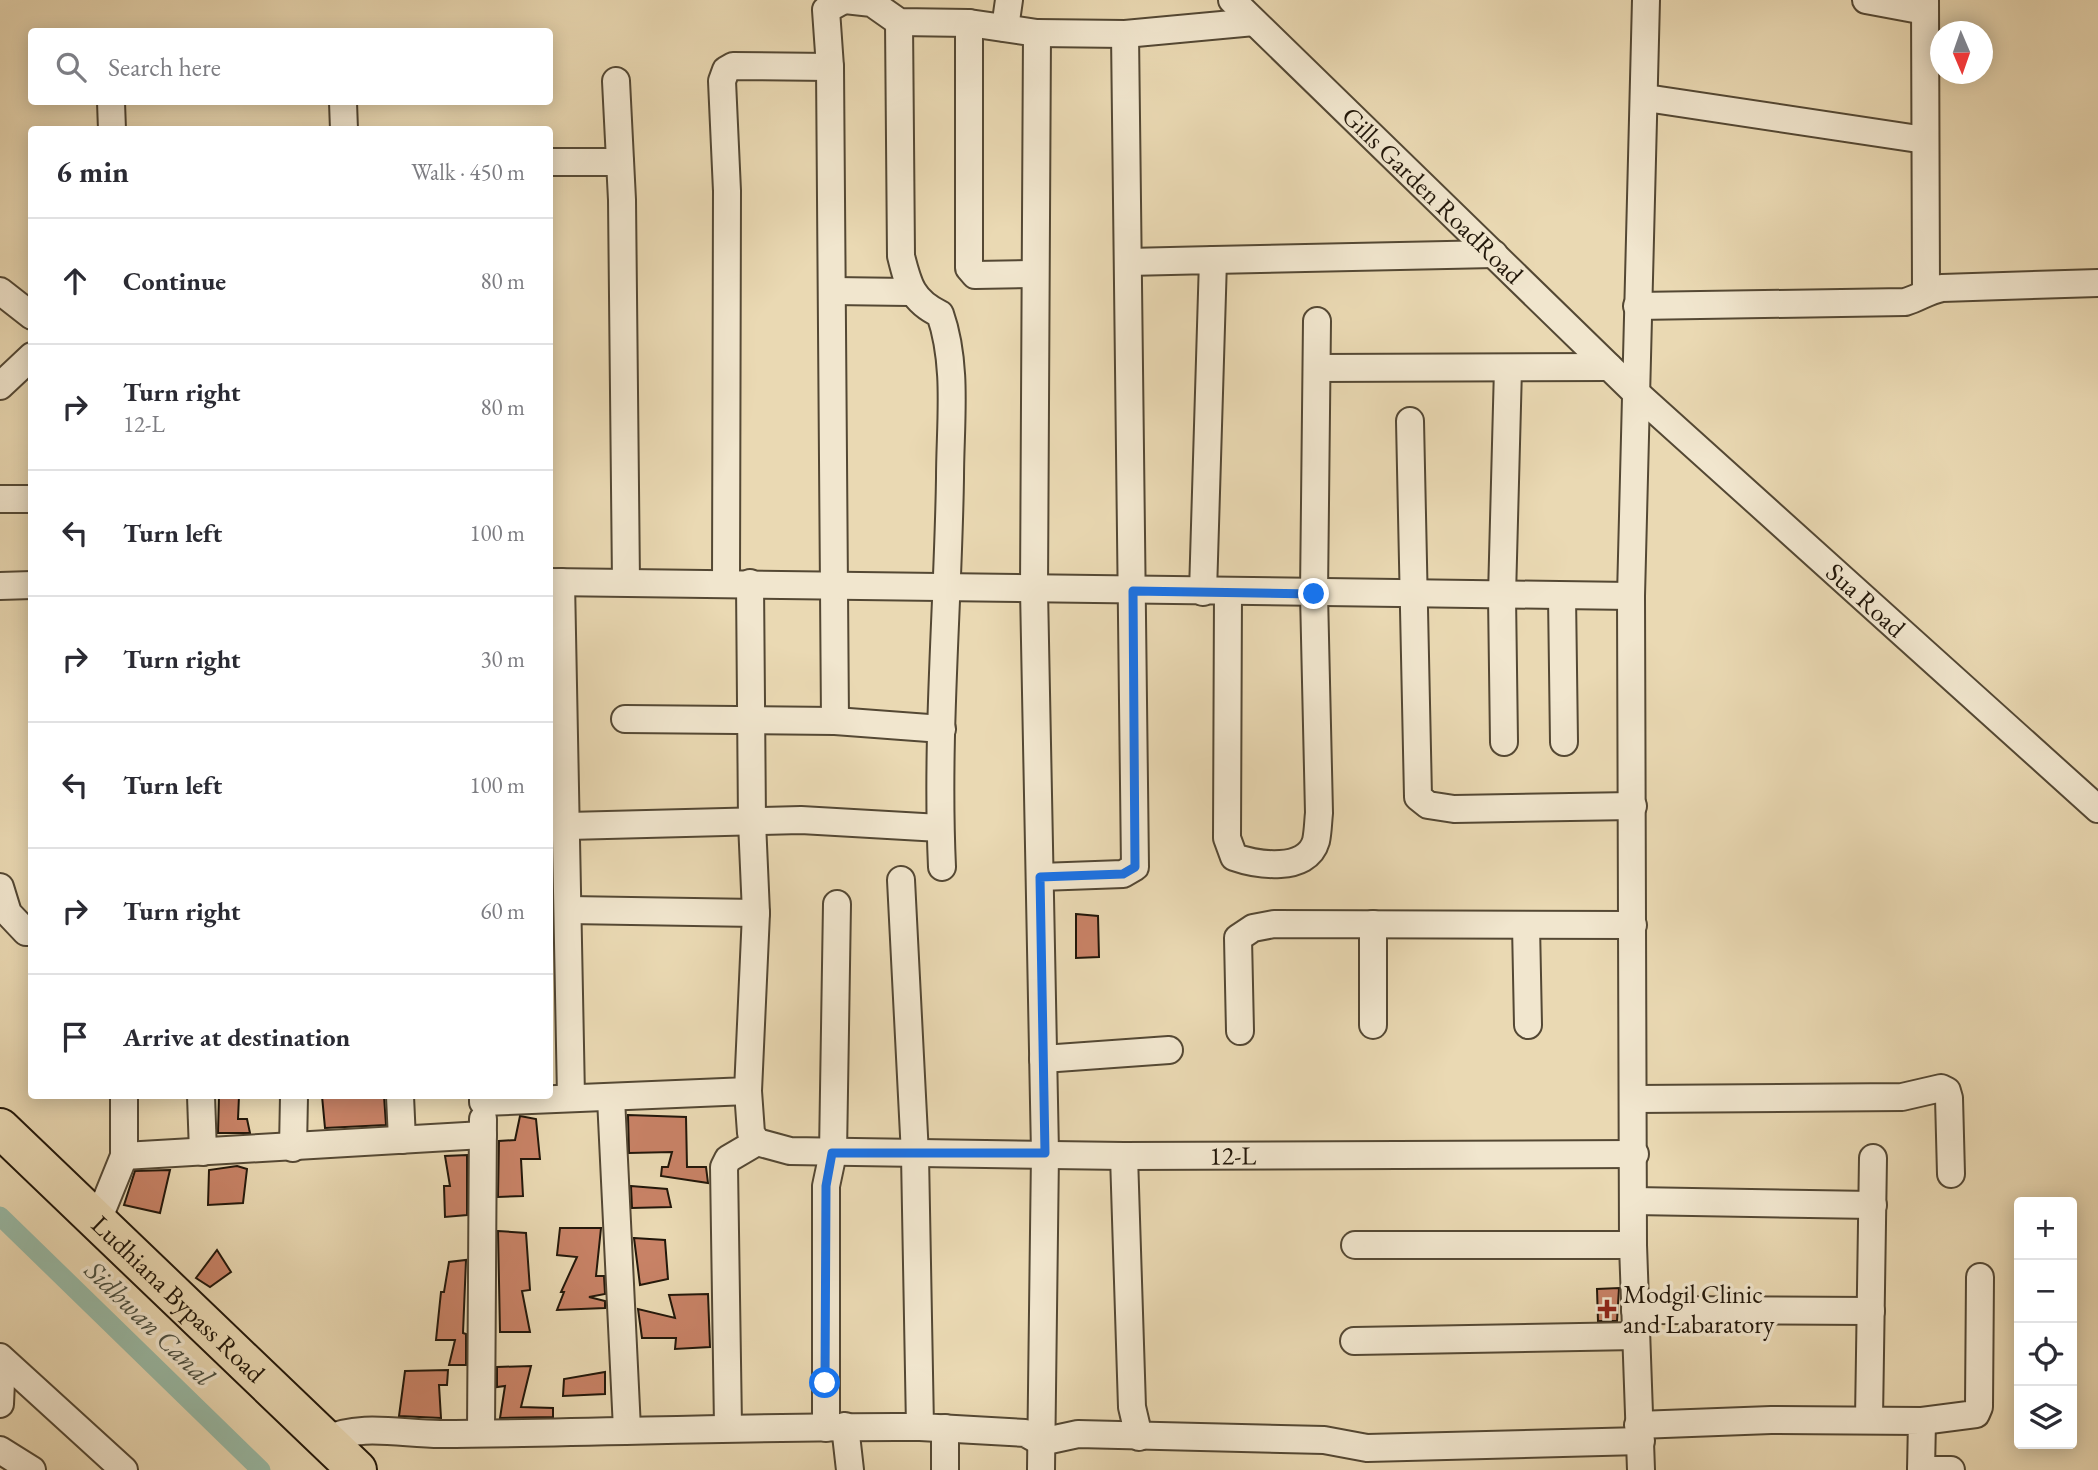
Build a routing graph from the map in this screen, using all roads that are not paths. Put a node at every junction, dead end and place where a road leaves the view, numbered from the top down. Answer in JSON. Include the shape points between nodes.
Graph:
{"nodes":[{"id":1,"x":844,"y":0,"type":"edge"},
{"id":2,"x":1009,"y":0,"type":"edge"},
{"id":3,"x":1232,"y":0,"type":"edge"},
{"id":4,"x":1646,"y":0,"type":"edge"},
{"id":5,"x":1866,"y":0,"type":"edge"},
{"id":6,"x":1925,"y":6,"type":"edge"},
{"id":7,"x":899,"y":22,"type":"junction"},
{"id":8,"x":1254,"y":22,"type":"junction"},
{"id":9,"x":969,"y":23,"type":"junction"},
{"id":10,"x":1004,"y":28,"type":"junction"},
{"id":11,"x":1037,"y":33,"type":"junction"},
{"id":12,"x":1125,"y":34,"type":"junction"},
{"id":13,"x":830,"y":67,"type":"junction"},
{"id":14,"x":617,"y":81,"type":"dead end"},
{"id":15,"x":1646,"y":98,"type":"junction"},
{"id":16,"x":111,"y":105,"type":"edge"},
{"id":17,"x":343,"y":105,"type":"edge"},
{"id":18,"x":112,"y":126,"type":"edge"},
{"id":19,"x":344,"y":126,"type":"edge"},
{"id":20,"x":1925,"y":140,"type":"junction"},
{"id":21,"x":553,"y":162,"type":"edge"},
{"id":22,"x":620,"y":162,"type":"junction"},
{"id":23,"x":1493,"y":254,"type":"junction"},
{"id":24,"x":1213,"y":260,"type":"junction"},
{"id":25,"x":1128,"y":262,"type":"junction"},
{"id":26,"x":1033,"y":274,"type":"junction"},
{"id":27,"x":2098,"y":283,"type":"edge"},
{"id":28,"x":0,"y":291,"type":"edge"},
{"id":29,"x":833,"y":291,"type":"junction"},
{"id":30,"x":1926,"y":291,"type":"junction"},
{"id":31,"x":909,"y":292,"type":"junction"},
{"id":32,"x":1637,"y":306,"type":"junction"},
{"id":33,"x":28,"y":313,"type":"edge"},
{"id":34,"x":1317,"y":321,"type":"dead end"},
{"id":35,"x":28,"y":360,"type":"edge"},
{"id":36,"x":1609,"y":367,"type":"junction"},
{"id":37,"x":1317,"y":368,"type":"junction"},
{"id":38,"x":1508,"y":368,"type":"junction"},
{"id":39,"x":0,"y":386,"type":"edge"},
{"id":40,"x":1634,"y":391,"type":"junction"},
{"id":41,"x":1410,"y":421,"type":"dead end"},
{"id":42,"x":0,"y":499,"type":"edge"},
{"id":43,"x":28,"y":499,"type":"edge"},
{"id":44,"x":555,"y":582,"type":"edge"},
{"id":45,"x":626,"y":582,"type":"junction"},
{"id":46,"x":738,"y":583,"type":"junction"},
{"id":47,"x":28,"y":585,"type":"edge"},
{"id":48,"x":836,"y":585,"type":"junction"},
{"id":49,"x":0,"y":586,"type":"edge"},
{"id":50,"x":948,"y":588,"type":"junction"},
{"id":51,"x":1034,"y":590,"type":"junction"},
{"id":52,"x":1133,"y":591,"type":"junction"},
{"id":53,"x":1216,"y":592,"type":"junction"},
{"id":54,"x":1314,"y":594,"type":"junction"},
{"id":55,"x":1416,"y":595,"type":"junction"},
{"id":56,"x":1502,"y":596,"type":"junction"},
{"id":57,"x":1562,"y":596,"type":"junction"},
{"id":58,"x":1631,"y":596,"type":"junction"},
{"id":59,"x":625,"y":719,"type":"dead end"},
{"id":60,"x":835,"y":721,"type":"junction"},
{"id":61,"x":753,"y":722,"type":"junction"},
{"id":62,"x":942,"y":729,"type":"junction"},
{"id":63,"x":1504,"y":742,"type":"dead end"},
{"id":64,"x":1563,"y":742,"type":"dead end"},
{"id":65,"x":1633,"y":806,"type":"junction"},
{"id":66,"x":2098,"y":809,"type":"edge"},
{"id":67,"x":752,"y":822,"type":"junction"},
{"id":68,"x":568,"y":826,"type":"junction"},
{"id":69,"x":940,"y":828,"type":"junction"},
{"id":70,"x":942,"y":867,"type":"dead end"},
{"id":71,"x":1040,"y":877,"type":"junction"},
{"id":72,"x":901,"y":880,"type":"dead end"},
{"id":73,"x":0,"y":887,"type":"edge"},
{"id":74,"x":838,"y":904,"type":"dead end"},
{"id":75,"x":569,"y":910,"type":"junction"},
{"id":76,"x":757,"y":913,"type":"junction"},
{"id":77,"x":1373,"y":924,"type":"junction"},
{"id":78,"x":1526,"y":925,"type":"junction"},
{"id":79,"x":1633,"y":925,"type":"junction"},
{"id":80,"x":28,"y":932,"type":"edge"},
{"id":81,"x":1373,"y":1025,"type":"dead end"},
{"id":82,"x":1528,"y":1025,"type":"dead end"},
{"id":83,"x":1240,"y":1031,"type":"dead end"},
{"id":84,"x":1169,"y":1050,"type":"dead end"},
{"id":85,"x":1043,"y":1059,"type":"junction"},
{"id":86,"x":748,"y":1091,"type":"junction"},
{"id":87,"x":553,"y":1097,"type":"edge"},
{"id":88,"x":571,"y":1097,"type":"junction"},
{"id":89,"x":611,"y":1098,"type":"junction"},
{"id":90,"x":124,"y":1099,"type":"edge"},
{"id":91,"x":201,"y":1099,"type":"edge"},
{"id":92,"x":294,"y":1099,"type":"edge"},
{"id":93,"x":400,"y":1099,"type":"edge"},
{"id":94,"x":483,"y":1099,"type":"edge"},
{"id":95,"x":1634,"y":1099,"type":"junction"},
{"id":96,"x":0,"y":1128,"type":"edge"},
{"id":97,"x":483,"y":1135,"type":"junction"},
{"id":98,"x":401,"y":1140,"type":"junction"},
{"id":99,"x":757,"y":1142,"type":"junction"},
{"id":100,"x":293,"y":1148,"type":"junction"},
{"id":101,"x":203,"y":1153,"type":"junction"},
{"id":102,"x":832,"y":1153,"type":"junction"},
{"id":103,"x":1045,"y":1153,"type":"junction"},
{"id":104,"x":1635,"y":1154,"type":"junction"},
{"id":105,"x":915,"y":1155,"type":"junction"},
{"id":106,"x":124,"y":1156,"type":"junction"},
{"id":107,"x":1124,"y":1156,"type":"junction"},
{"id":108,"x":0,"y":1158,"type":"edge"},
{"id":109,"x":1873,"y":1158,"type":"dead end"},
{"id":110,"x":1951,"y":1174,"type":"dead end"},
{"id":111,"x":1634,"y":1201,"type":"junction"},
{"id":112,"x":1872,"y":1205,"type":"junction"},
{"id":113,"x":98,"y":1220,"type":"junction"},
{"id":114,"x":1355,"y":1245,"type":"dead end"},
{"id":115,"x":1633,"y":1245,"type":"junction"},
{"id":116,"x":1980,"y":1277,"type":"dead end"},
{"id":117,"x":1871,"y":1311,"type":"junction"},
{"id":118,"x":1635,"y":1323,"type":"junction"},
{"id":119,"x":1354,"y":1341,"type":"dead end"},
{"id":120,"x":1,"y":1359,"type":"edge"},
{"id":121,"x":0,"y":1404,"type":"edge"},
{"id":122,"x":1869,"y":1419,"type":"junction"},
{"id":123,"x":1922,"y":1421,"type":"junction"},
{"id":124,"x":728,"y":1426,"type":"junction"},
{"id":125,"x":835,"y":1427,"type":"junction"},
{"id":126,"x":932,"y":1427,"type":"junction"},
{"id":127,"x":627,"y":1429,"type":"junction"},
{"id":128,"x":481,"y":1432,"type":"junction"},
{"id":129,"x":1639,"y":1433,"type":"junction"},
{"id":130,"x":1139,"y":1437,"type":"junction"},
{"id":131,"x":1041,"y":1442,"type":"junction"},
{"id":132,"x":0,"y":1450,"type":"edge"},
{"id":133,"x":324,"y":1455,"type":"edge"},
{"id":134,"x":32,"y":1470,"type":"edge"},
{"id":135,"x":124,"y":1470,"type":"edge"},
{"id":136,"x":357,"y":1470,"type":"edge"},
{"id":137,"x":850,"y":1470,"type":"edge"},
{"id":138,"x":945,"y":1470,"type":"edge"},
{"id":139,"x":1041,"y":1470,"type":"edge"},
{"id":140,"x":1641,"y":1470,"type":"edge"},
{"id":141,"x":1921,"y":1470,"type":"edge"},
{"id":142,"x":1951,"y":1470,"type":"edge"}],
"edges":[{"from":1,"to":7,"type":"street","via":[[872,3]]},
{"from":1,"to":13,"type":"street","via":[[825,10]]},
{"from":2,"to":10,"type":"street"},
{"from":3,"to":8,"type":"street","name":"Gills Garden RoadRoad"},
{"from":4,"to":15,"type":"street"},
{"from":5,"to":6,"type":"street"},
{"from":6,"to":20,"type":"street"},
{"from":7,"to":9,"type":"street"},
{"from":7,"to":31,"type":"street","via":[[901,256]]},
{"from":8,"to":12,"type":"street"},
{"from":8,"to":23,"type":"street","name":"Gills Garden RoadRoad"},
{"from":9,"to":10,"type":"street"},
{"from":9,"to":26,"type":"street","via":[[969,268],[975,275]]},
{"from":10,"to":11,"type":"street"},
{"from":11,"to":12,"type":"street"},
{"from":11,"to":26,"type":"street"},
{"from":12,"to":25,"type":"street"},
{"from":13,"to":29,"type":"street"},
{"from":13,"to":46,"type":"street","via":[[733,66],[722,81]]},
{"from":14,"to":22,"type":"street"},
{"from":15,"to":20,"type":"street"},
{"from":15,"to":32,"type":"street"},
{"from":16,"to":18,"type":"street"},
{"from":17,"to":19,"type":"street"},
{"from":20,"to":30,"type":"street"},
{"from":21,"to":22,"type":"street"},
{"from":22,"to":45,"type":"street"},
{"from":23,"to":24,"type":"street"},
{"from":23,"to":36,"type":"street","name":"Gills Garden RoadRoad"},
{"from":24,"to":25,"type":"street"},
{"from":24,"to":53,"type":"street"},
{"from":25,"to":52,"type":"street"},
{"from":26,"to":51,"type":"street"},
{"from":27,"to":30,"type":"street"},
{"from":28,"to":33,"type":"street"},
{"from":29,"to":31,"type":"street"},
{"from":29,"to":48,"type":"street"},
{"from":30,"to":32,"type":"street","via":[[1905,302]]},
{"from":31,"to":50,"type":"street","via":[[940,314],[947,334]]},
{"from":32,"to":40,"type":"street"},
{"from":34,"to":37,"type":"street"},
{"from":35,"to":39,"type":"street"},
{"from":36,"to":38,"type":"street"},
{"from":36,"to":40,"type":"street","name":"Gills Garden RoadRoad"},
{"from":37,"to":38,"type":"street"},
{"from":37,"to":54,"type":"street"},
{"from":38,"to":56,"type":"street"},
{"from":40,"to":58,"type":"street"},
{"from":40,"to":66,"type":"street","name":"Sua Road"},
{"from":41,"to":55,"type":"street"},
{"from":42,"to":43,"type":"street"},
{"from":44,"to":45,"type":"street"},
{"from":44,"to":68,"type":"street"},
{"from":45,"to":46,"type":"street"},
{"from":46,"to":48,"type":"street"},
{"from":46,"to":61,"type":"street"},
{"from":47,"to":49,"type":"street"},
{"from":48,"to":50,"type":"street"},
{"from":48,"to":60,"type":"street"},
{"from":50,"to":51,"type":"street"},
{"from":50,"to":62,"type":"street"},
{"from":51,"to":52,"type":"street"},
{"from":51,"to":71,"type":"street"},
{"from":52,"to":53,"type":"street"},
{"from":52,"to":71,"type":"street","via":[[1135,867],[1123,874]]},
{"from":53,"to":54,"type":"street"},
{"from":53,"to":54,"type":"street","via":[[1227,838],[1234,857],[1253,863],[1305,858],[1316,843]]},
{"from":54,"to":55,"type":"street"},
{"from":55,"to":56,"type":"street"},
{"from":55,"to":65,"type":"street","via":[[1418,797],[1428,805],[1454,809]]},
{"from":56,"to":57,"type":"street"},
{"from":56,"to":63,"type":"street"},
{"from":57,"to":58,"type":"street"},
{"from":57,"to":64,"type":"street"},
{"from":58,"to":65,"type":"street"},
{"from":59,"to":61,"type":"street"},
{"from":60,"to":61,"type":"street"},
{"from":60,"to":62,"type":"street"},
{"from":61,"to":67,"type":"street"},
{"from":62,"to":69,"type":"street"},
{"from":65,"to":79,"type":"street"},
{"from":67,"to":68,"type":"street"},
{"from":67,"to":69,"type":"street","via":[[801,820]]},
{"from":67,"to":76,"type":"street"},
{"from":68,"to":75,"type":"street"},
{"from":69,"to":70,"type":"street"},
{"from":71,"to":85,"type":"street"},
{"from":72,"to":105,"type":"street"},
{"from":73,"to":80,"type":"street","via":[[8,913]]},
{"from":74,"to":102,"type":"street"},
{"from":75,"to":76,"type":"street"},
{"from":75,"to":88,"type":"street"},
{"from":76,"to":86,"type":"street"},
{"from":77,"to":78,"type":"street"},
{"from":77,"to":81,"type":"street"},
{"from":77,"to":83,"type":"street","via":[[1274,924],[1253,928],[1238,938]]},
{"from":78,"to":79,"type":"street"},
{"from":78,"to":82,"type":"street"},
{"from":79,"to":95,"type":"street"},
{"from":84,"to":85,"type":"street"},
{"from":85,"to":103,"type":"street"},
{"from":86,"to":89,"type":"street"},
{"from":86,"to":99,"type":"street","via":[[751,1133]]},
{"from":87,"to":88,"type":"street"},
{"from":88,"to":89,"type":"street"},
{"from":89,"to":127,"type":"street"},
{"from":90,"to":106,"type":"street"},
{"from":91,"to":101,"type":"street"},
{"from":92,"to":100,"type":"street"},
{"from":93,"to":98,"type":"street"},
{"from":94,"to":97,"type":"street"},
{"from":95,"to":104,"type":"street"},
{"from":95,"to":110,"type":"street","via":[[1902,1097],[1941,1088],[1949,1098]]},
{"from":96,"to":113,"type":"highway","name":"Ludhiana Bypass Road"},
{"from":97,"to":98,"type":"street"},
{"from":97,"to":128,"type":"street"},
{"from":98,"to":100,"type":"street"},
{"from":99,"to":102,"type":"street","name":"12-L","via":[[790,1151]]},
{"from":99,"to":124,"type":"street","via":[[728,1159],[724,1167]]},
{"from":100,"to":101,"type":"street"},
{"from":101,"to":106,"type":"street"},
{"from":102,"to":105,"type":"street","name":"12-L"},
{"from":102,"to":125,"type":"street","via":[[826,1186]]},
{"from":103,"to":105,"type":"street","name":"12-L"},
{"from":103,"to":107,"type":"street","name":"12-L"},
{"from":103,"to":131,"type":"street"},
{"from":104,"to":107,"type":"street","name":"12-L"},
{"from":104,"to":111,"type":"street"},
{"from":105,"to":126,"type":"street"},
{"from":106,"to":113,"type":"street"},
{"from":107,"to":130,"type":"street","via":[[1132,1407]]},
{"from":108,"to":133,"type":"highway","name":"Ludhiana Bypass Road"},
{"from":109,"to":112,"type":"street"},
{"from":111,"to":112,"type":"street"},
{"from":111,"to":115,"type":"street"},
{"from":112,"to":117,"type":"street"},
{"from":113,"to":133,"type":"highway","name":"Ludhiana Bypass Road"},
{"from":114,"to":115,"type":"street"},
{"from":115,"to":118,"type":"street"},
{"from":116,"to":123,"type":"street","via":[[1979,1407],[1969,1418]]},
{"from":117,"to":118,"type":"street"},
{"from":117,"to":122,"type":"street"},
{"from":118,"to":119,"type":"street"},
{"from":118,"to":129,"type":"street"},
{"from":120,"to":121,"type":"street"},
{"from":120,"to":135,"type":"street"},
{"from":122,"to":123,"type":"street"},
{"from":122,"to":129,"type":"street"},
{"from":123,"to":141,"type":"street"},
{"from":124,"to":125,"type":"street"},
{"from":124,"to":127,"type":"street"},
{"from":125,"to":126,"type":"street"},
{"from":125,"to":137,"type":"street"},
{"from":126,"to":131,"type":"street","via":[[1025,1433]]},
{"from":126,"to":138,"type":"street"},
{"from":127,"to":128,"type":"street"},
{"from":128,"to":133,"type":"street","via":[[354,1431]]},
{"from":129,"to":130,"type":"street","via":[[1367,1448],[1324,1440]]},
{"from":129,"to":140,"type":"street"},
{"from":130,"to":131,"type":"street","via":[[1078,1434]]},
{"from":131,"to":139,"type":"street"},
{"from":132,"to":134,"type":"street"},
{"from":133,"to":136,"type":"highway","name":"Ludhiana Bypass Road"},
{"from":141,"to":142,"type":"street"}]}
